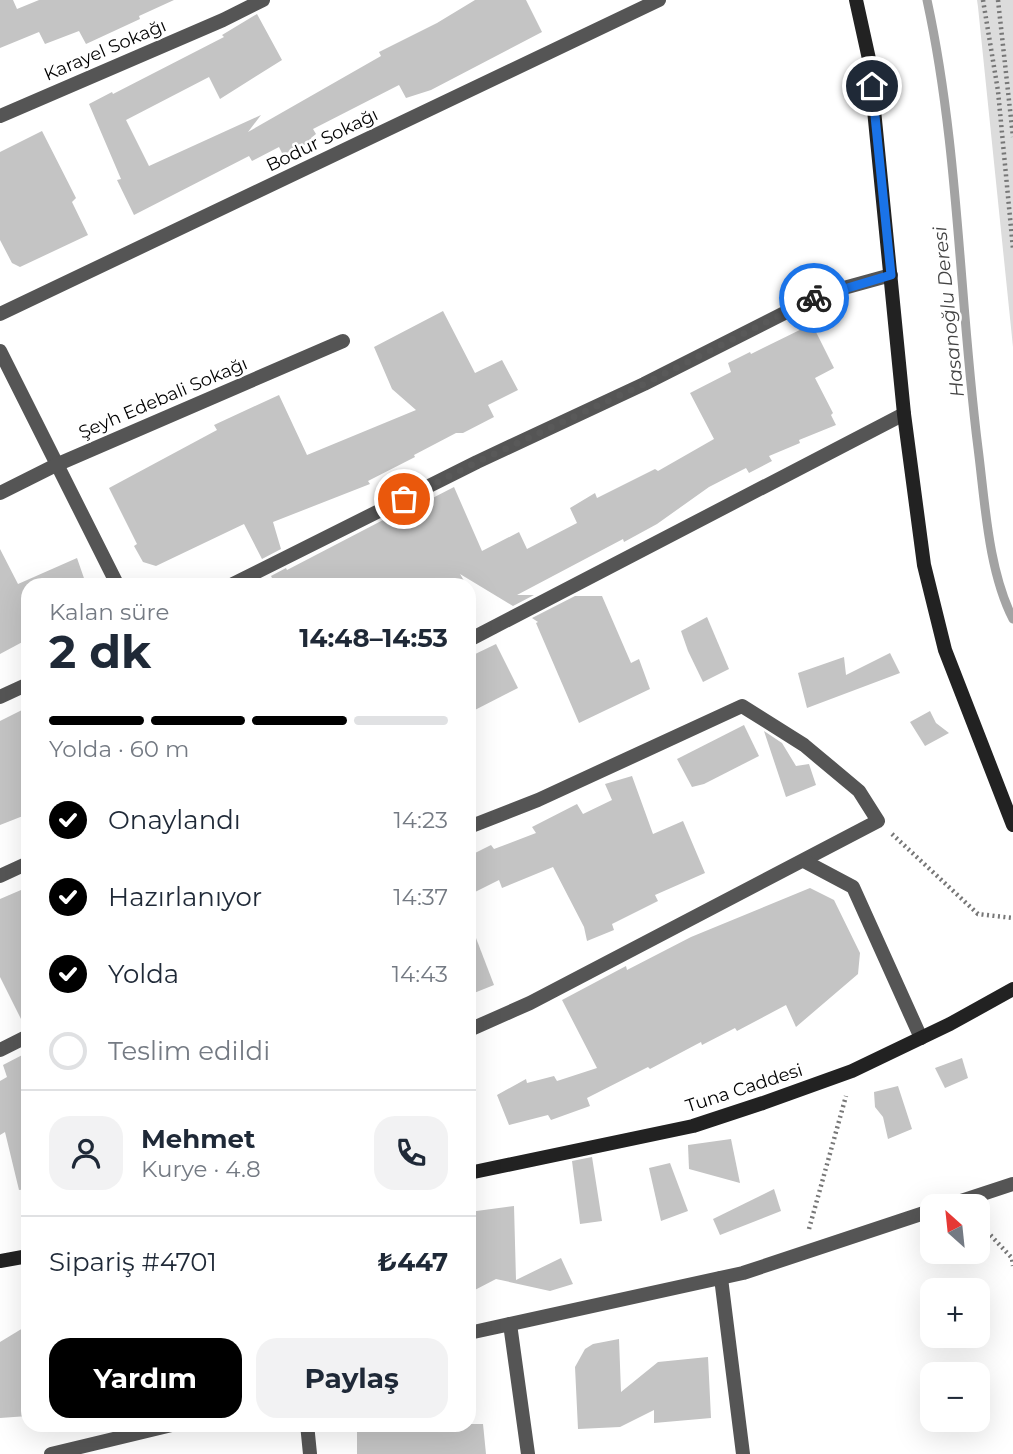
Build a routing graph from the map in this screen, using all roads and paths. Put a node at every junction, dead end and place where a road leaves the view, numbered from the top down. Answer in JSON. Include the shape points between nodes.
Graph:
{"nodes":[{"id":1,"x":263,"y":0,"type":"edge"},
{"id":2,"x":659,"y":0,"type":"edge"},
{"id":3,"x":856,"y":0,"type":"edge"},
{"id":4,"x":983,"y":0,"type":"edge"},
{"id":5,"x":998,"y":0,"type":"edge"},
{"id":6,"x":0,"y":116,"type":"edge"},
{"id":7,"x":1013,"y":137,"type":"edge"},
{"id":8,"x":1013,"y":249,"type":"edge"},
{"id":9,"x":891,"y":275,"type":"junction"},
{"id":10,"x":0,"y":314,"type":"edge"},
{"id":11,"x":342,"y":341,"type":"dead end"},
{"id":12,"x":0,"y":351,"type":"edge"},
{"id":13,"x":904,"y":414,"type":"junction"},
{"id":14,"x":55,"y":465,"type":"junction"},
{"id":15,"x":0,"y":493,"type":"edge"},
{"id":16,"x":114,"y":578,"type":"edge"},
{"id":17,"x":245,"y":578,"type":"edge"},
{"id":18,"x":476,"y":636,"type":"edge"},
{"id":19,"x":21,"y":687,"type":"edge"},
{"id":20,"x":0,"y":697,"type":"edge"},
{"id":21,"x":878,"y":821,"type":"junction"},
{"id":22,"x":476,"y":824,"type":"edge"},
{"id":23,"x":1013,"y":825,"type":"edge"},
{"id":24,"x":804,"y":861,"type":"junction"},
{"id":25,"x":21,"y":866,"type":"edge"},
{"id":26,"x":0,"y":876,"type":"edge"},
{"id":27,"x":1013,"y":918,"type":"edge"},
{"id":28,"x":1013,"y":989,"type":"edge"},
{"id":29,"x":476,"y":1027,"type":"edge"},
{"id":30,"x":921,"y":1038,"type":"junction"},
{"id":31,"x":21,"y":1040,"type":"edge"},
{"id":32,"x":0,"y":1050,"type":"edge"},
{"id":33,"x":852,"y":1071,"type":"junction"},
{"id":34,"x":476,"y":1172,"type":"edge"},
{"id":35,"x":1013,"y":1184,"type":"edge"},
{"id":36,"x":980,"y":1194,"type":"edge"},
{"id":37,"x":920,"y":1214,"type":"edge"},
{"id":38,"x":990,"y":1235,"type":"edge"},
{"id":39,"x":802,"y":1254,"type":"junction"},
{"id":40,"x":1013,"y":1266,"type":"edge"},
{"id":41,"x":720,"y":1278,"type":"junction"},
{"id":42,"x":510,"y":1324,"type":"junction"},
{"id":43,"x":476,"y":1332,"type":"edge"},
{"id":44,"x":144,"y":1432,"type":"edge"},
{"id":45,"x":308,"y":1432,"type":"edge"},
{"id":46,"x":116,"y":1439,"type":"junction"},
{"id":47,"x":51,"y":1454,"type":"edge"},
{"id":48,"x":116,"y":1454,"type":"edge"},
{"id":49,"x":310,"y":1454,"type":"edge"},
{"id":50,"x":528,"y":1454,"type":"edge"},
{"id":51,"x":743,"y":1454,"type":"edge"}],
"edges":[{"from":1,"to":6,"type":"street","name":"Karayel Sokağı"},
{"from":2,"to":10,"type":"street","name":"Bodur Sokağı"},
{"from":3,"to":9,"type":"street","via":[[869,59]]},
{"from":4,"to":8,"type":"path","via":[[998,91]]},
{"from":5,"to":7,"type":"path"},
{"from":9,"to":13,"type":"street"},
{"from":9,"to":17,"type":"street","via":[[822,294]]},
{"from":11,"to":14,"type":"street","name":"Şeyh Edebali Sokağı"},
{"from":12,"to":14,"type":"street"},
{"from":13,"to":18,"type":"street"},
{"from":13,"to":23,"type":"street","via":[[924,565],[945,650]]},
{"from":14,"to":15,"type":"street","name":"Şeyh Edebali Sokağı"},
{"from":14,"to":16,"type":"street"},
{"from":19,"to":20,"type":"street"},
{"from":21,"to":22,"type":"street","via":[[859,791],[804,745],[742,706]]},
{"from":21,"to":24,"type":"street"},
{"from":21,"to":27,"type":"path","via":[[978,915]]},
{"from":24,"to":29,"type":"street"},
{"from":24,"to":30,"type":"street","via":[[853,887]]},
{"from":25,"to":26,"type":"street"},
{"from":28,"to":30,"type":"street","name":"Tuna Caddesi"},
{"from":30,"to":33,"type":"street","name":"Tuna Caddesi"},
{"from":31,"to":32,"type":"street"},
{"from":33,"to":34,"type":"street","name":"Tuna Caddesi","via":[[693,1126]]},
{"from":33,"to":39,"type":"path"},
{"from":35,"to":36,"type":"street"},
{"from":37,"to":39,"type":"street"},
{"from":38,"to":40,"type":"path","via":[[1012,1258]]},
{"from":39,"to":41,"type":"street"},
{"from":41,"to":42,"type":"street"},
{"from":41,"to":51,"type":"street"},
{"from":42,"to":43,"type":"street"},
{"from":42,"to":50,"type":"street"},
{"from":44,"to":46,"type":"street"},
{"from":45,"to":49,"type":"street"},
{"from":46,"to":47,"type":"street"},
{"from":46,"to":48,"type":"street"}]}
